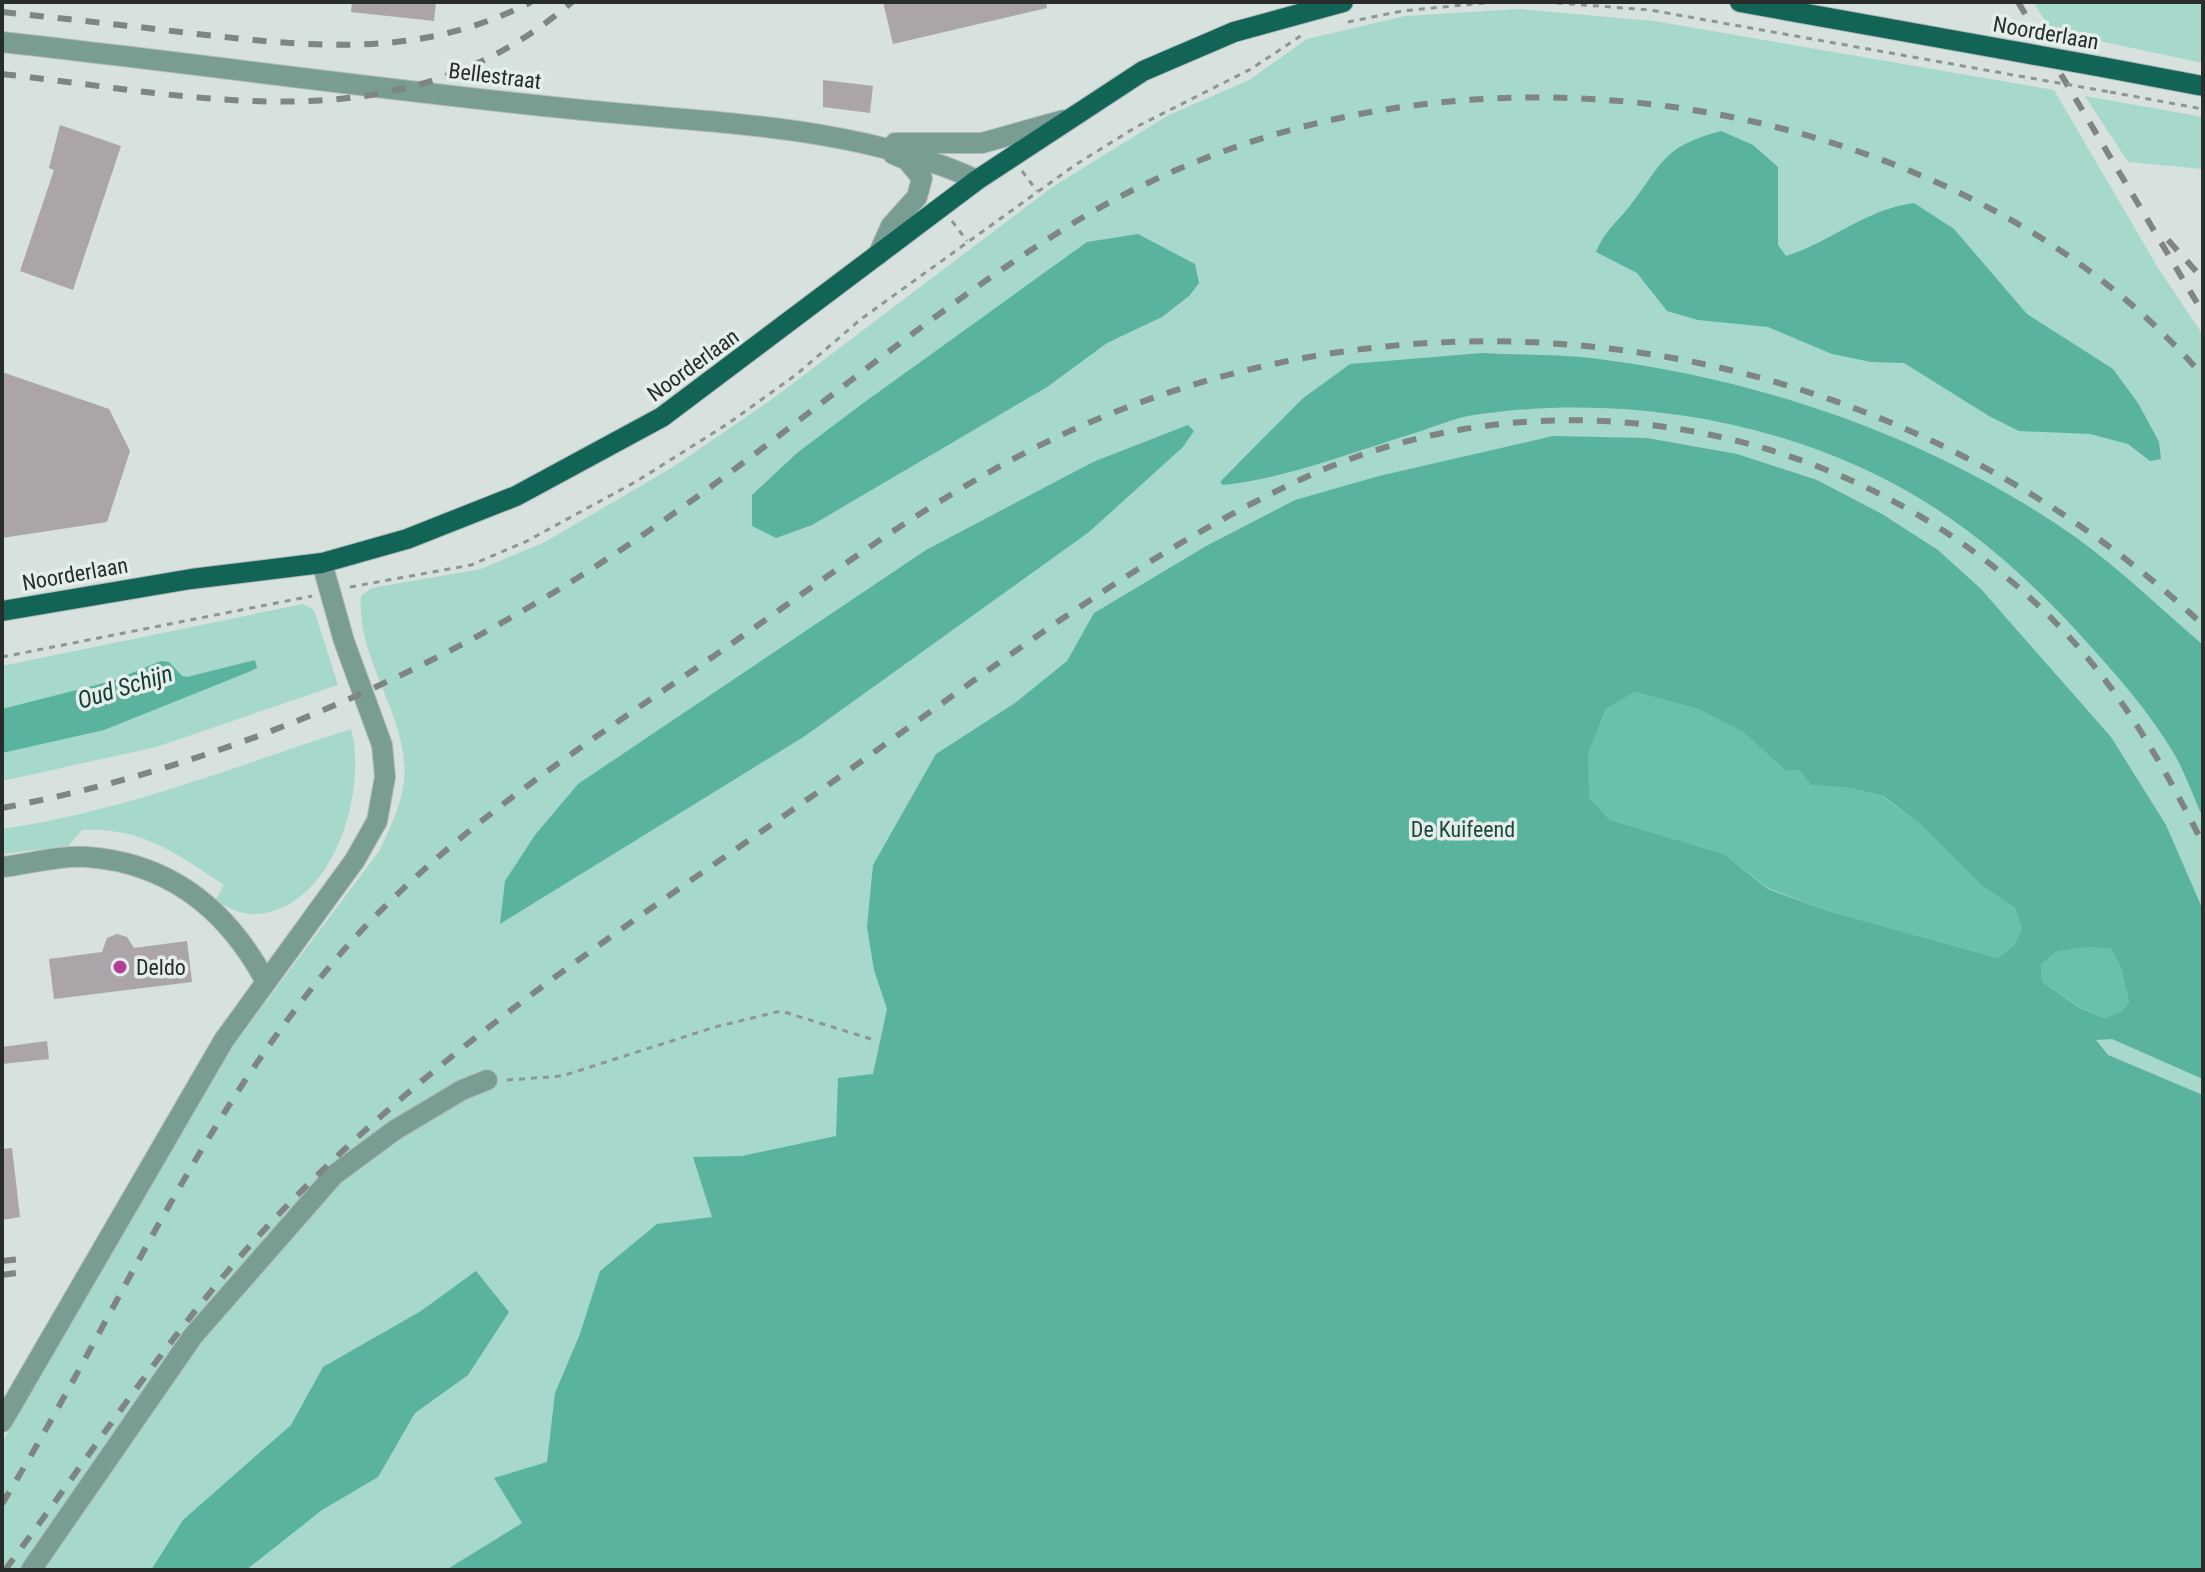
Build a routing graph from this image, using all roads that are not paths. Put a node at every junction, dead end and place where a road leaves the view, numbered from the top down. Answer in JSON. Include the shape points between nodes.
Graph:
{"nodes":[{"id":1,"x":1343,"y":2,"type":"edge"},
{"id":2,"x":1740,"y":2,"type":"edge"},
{"id":3,"x":2,"y":42,"type":"edge"},
{"id":4,"x":2203,"y":86,"type":"edge"},
{"id":5,"x":1064,"y":120,"type":"junction"},
{"id":6,"x":867,"y":144,"type":"junction"},
{"id":7,"x":977,"y":180,"type":"junction"},
{"id":8,"x":878,"y":255,"type":"junction"},
{"id":9,"x":322,"y":563,"type":"junction"},
{"id":10,"x":2,"y":611,"type":"edge"},
{"id":11,"x":2,"y":867,"type":"edge"},
{"id":12,"x":265,"y":980,"type":"junction"},
{"id":13,"x":487,"y":1080,"type":"road end"},
{"id":14,"x":2,"y":1422,"type":"edge"},
{"id":15,"x":31,"y":1570,"type":"edge"}],
"edges":[{"from":1,"to":5,"type":"main road","name":"Noorderlaan","via":[[1222,37],[1143,71]]},
{"from":2,"to":4,"type":"main road","name":"Noorderlaan","bridge":true},
{"from":3,"to":6,"type":"street","name":"Bellestraat"},
{"from":5,"to":6,"type":"street","via":[[982,143]]},
{"from":5,"to":7,"type":"main road","name":"Noorderlaan"},
{"from":6,"to":7,"type":"street","name":"Bellestraat","via":[[936,161]]},
{"from":6,"to":8,"type":"street","via":[[907,160],[922,178],[917,197],[891,226]]},
{"from":7,"to":8,"type":"main road","name":"Noorderlaan"},
{"from":8,"to":9,"type":"main road","name":"Noorderlaan","via":[[699,392],[628,438],[516,496],[407,539]]},
{"from":9,"to":10,"type":"main road","name":"Noorderlaan"},
{"from":9,"to":12,"type":"street","via":[[382,745],[384,789],[366,844]]},
{"from":11,"to":12,"type":"street","via":[[85,857],[132,864],[198,897],[227,921]]},
{"from":12,"to":14,"type":"street","via":[[224,1040]]},
{"from":13,"to":15,"type":"street","via":[[395,1130],[326,1184],[193,1336]]}]}
